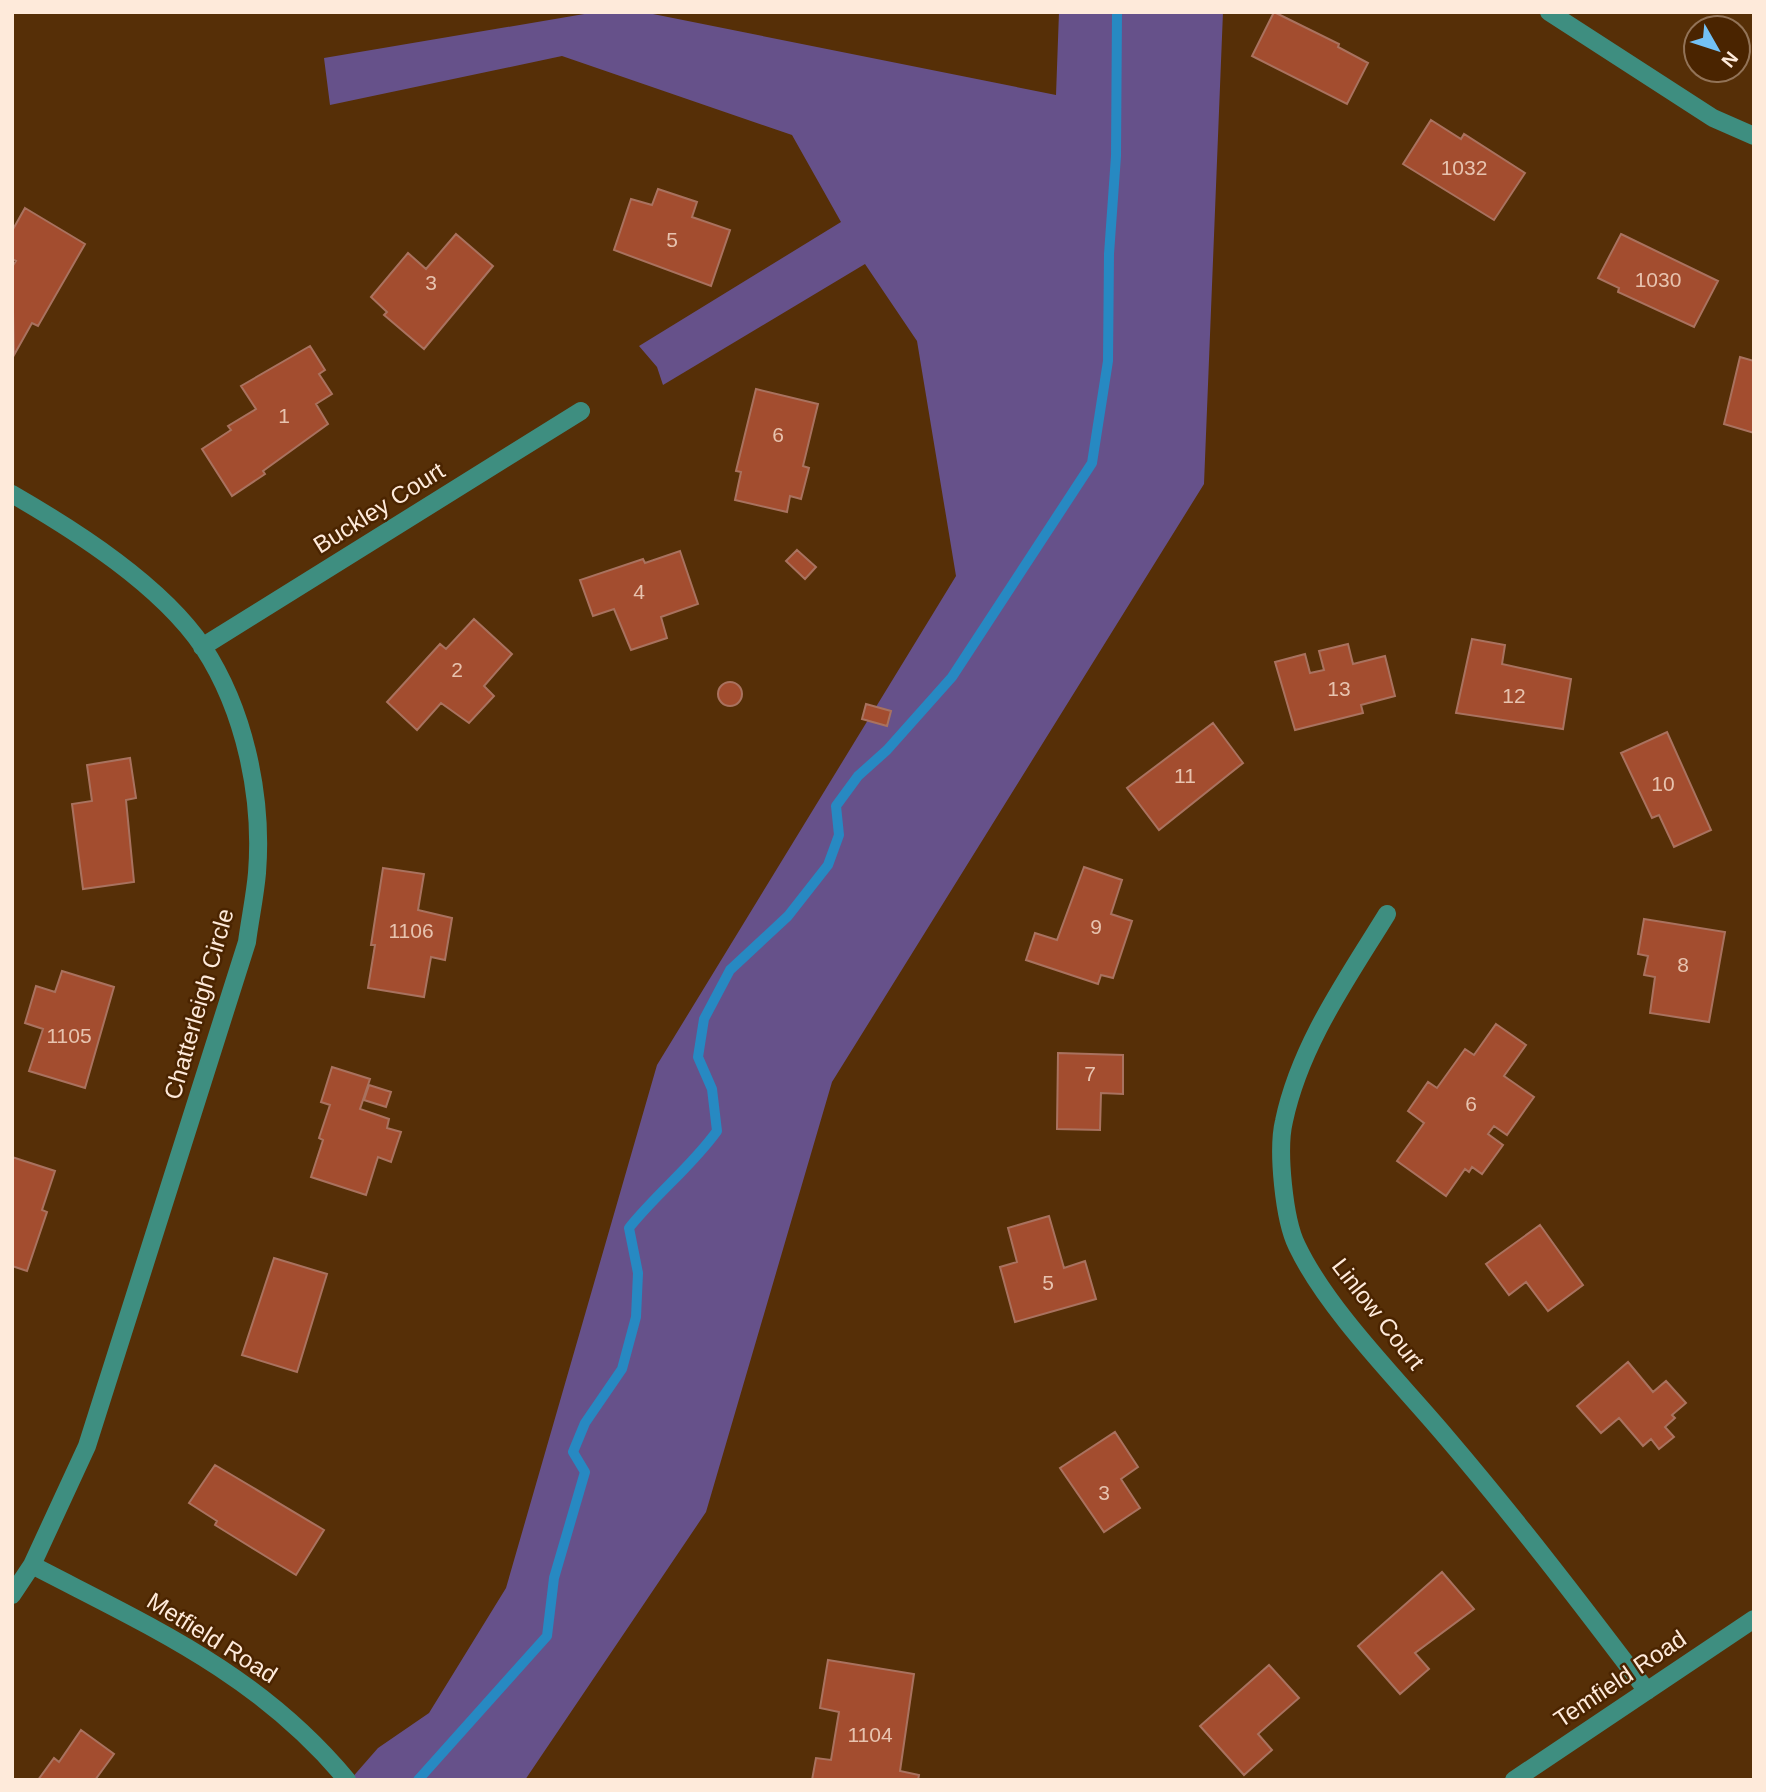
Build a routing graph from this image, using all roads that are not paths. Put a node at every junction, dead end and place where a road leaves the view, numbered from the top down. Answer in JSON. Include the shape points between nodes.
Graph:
{"nodes":[{"id":1,"x":1549,"y":12,"type":"edge"},
{"id":2,"x":1754,"y":136,"type":"edge"},
{"id":3,"x":581,"y":411,"type":"dead end"},
{"id":4,"x":12,"y":494,"type":"edge"},
{"id":5,"x":202,"y":647,"type":"junction"},
{"id":6,"x":1387,"y":914,"type":"dead end"},
{"id":7,"x":32,"y":1565,"type":"junction"},
{"id":8,"x":12,"y":1595,"type":"edge"},
{"id":9,"x":1754,"y":1619,"type":"edge"},
{"id":10,"x":1647,"y":1691,"type":"junction"},
{"id":11,"x":347,"y":1780,"type":"edge"},
{"id":12,"x":1514,"y":1780,"type":"edge"}],
"edges":[{"from":1,"to":2,"type":"street","via":[[1702,111]]},
{"from":3,"to":5,"type":"street","name":"Buckley Court"},
{"from":4,"to":5,"type":"street","name":"Chatterleigh Circle","via":[[112,559],[168,607]]},
{"from":5,"to":7,"type":"street","name":"Chatterleigh Circle","via":[[238,725],[255,793],[257,872],[247,942],[87,1446]]},
{"from":6,"to":10,"type":"street","name":"Linlow Court","via":[[1321,1022],[1298,1073],[1283,1123],[1281,1177],[1295,1245],[1326,1294],[1490,1488]]},
{"from":7,"to":8,"type":"street","name":"Chatterleigh Circle"},
{"from":7,"to":11,"type":"street","name":"Metfield Road","via":[[180,1642],[240,1679],[289,1718]]},
{"from":9,"to":10,"type":"street","name":"Temfield Road"},
{"from":10,"to":12,"type":"street","name":"Temfield Road"}]}
